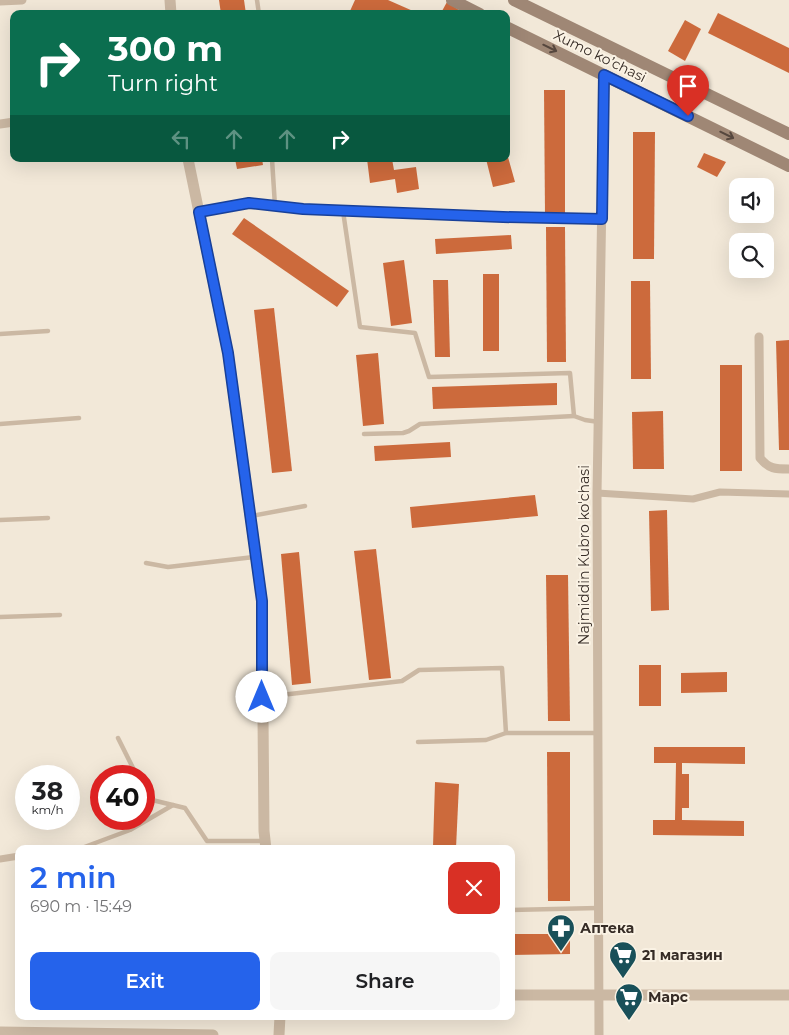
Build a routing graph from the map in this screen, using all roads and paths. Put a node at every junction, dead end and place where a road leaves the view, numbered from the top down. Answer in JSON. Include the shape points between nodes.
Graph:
{"nodes":[{"id":1,"x":20,"y":0,"type":"edge"},
{"id":2,"x":452,"y":0,"type":"edge"},
{"id":3,"x":0,"y":1,"type":"edge"},
{"id":4,"x":517,"y":1,"type":"edge"},
{"id":5,"x":472,"y":10,"type":"edge"},
{"id":6,"x":510,"y":29,"type":"edge"},
{"id":7,"x":604,"y":75,"type":"junction"},
{"id":8,"x":789,"y":134,"type":"edge"},
{"id":9,"x":189,"y":162,"type":"edge"},
{"id":10,"x":272,"y":162,"type":"edge"},
{"id":11,"x":789,"y":166,"type":"edge"},
{"id":12,"x":275,"y":206,"type":"junction"},
{"id":13,"x":343,"y":211,"type":"junction"},
{"id":14,"x":199,"y":212,"type":"junction"},
{"id":15,"x":602,"y":219,"type":"junction"},
{"id":16,"x":48,"y":331,"type":"dead end"},
{"id":17,"x":0,"y":334,"type":"edge"},
{"id":18,"x":759,"y":337,"type":"dead end"},
{"id":19,"x":574,"y":416,"type":"junction"},
{"id":20,"x":79,"y":418,"type":"dead end"},
{"id":21,"x":598,"y":422,"type":"junction"},
{"id":22,"x":0,"y":424,"type":"edge"},
{"id":23,"x":364,"y":434,"type":"dead end"},
{"id":24,"x":789,"y":469,"type":"edge"},
{"id":25,"x":598,"y":493,"type":"junction"},
{"id":26,"x":789,"y":494,"type":"edge"},
{"id":27,"x":305,"y":506,"type":"dead end"},
{"id":28,"x":249,"y":516,"type":"junction"},
{"id":29,"x":48,"y":518,"type":"dead end"},
{"id":30,"x":0,"y":520,"type":"edge"},
{"id":31,"x":255,"y":556,"type":"junction"},
{"id":32,"x":146,"y":563,"type":"dead end"},
{"id":33,"x":60,"y":615,"type":"dead end"},
{"id":34,"x":0,"y":618,"type":"edge"},
{"id":35,"x":262,"y":697,"type":"junction"},
{"id":36,"x":506,"y":733,"type":"junction"},
{"id":37,"x":598,"y":733,"type":"junction"},
{"id":38,"x":118,"y":738,"type":"dead end"},
{"id":39,"x":418,"y":742,"type":"dead end"},
{"id":40,"x":131,"y":765,"type":"edge"},
{"id":41,"x":155,"y":801,"type":"edge"},
{"id":42,"x":173,"y":805,"type":"junction"},
{"id":43,"x":90,"y":845,"type":"edge"},
{"id":44,"x":265,"y":845,"type":"edge"},
{"id":45,"x":15,"y":856,"type":"edge"},
{"id":46,"x":0,"y":858,"type":"edge"},
{"id":47,"x":598,"y":908,"type":"junction"},
{"id":48,"x":515,"y":910,"type":"edge"},
{"id":49,"x":515,"y":994,"type":"edge"},
{"id":50,"x":599,"y":995,"type":"junction"},
{"id":51,"x":789,"y":996,"type":"edge"},
{"id":52,"x":280,"y":1020,"type":"edge"},
{"id":53,"x":0,"y":1032,"type":"edge"},
{"id":54,"x":213,"y":1035,"type":"edge"},
{"id":55,"x":279,"y":1035,"type":"edge"},
{"id":56,"x":599,"y":1035,"type":"edge"}],
"edges":[{"from":1,"to":3,"type":"street"},
{"from":2,"to":5,"type":"main road"},
{"from":4,"to":8,"type":"main road","name":"Xumo ko’chasi"},
{"from":6,"to":7,"type":"main road","name":"Xumo ko’chasi","one_way":true},
{"from":7,"to":11,"type":"main road","name":"Xumo ko’chasi","one_way":true},
{"from":7,"to":15,"type":"street","name":"Najmiddin Kubro ko'chasi"},
{"from":9,"to":14,"type":"street"},
{"from":10,"to":12,"type":"lane"},
{"from":12,"to":13,"type":"lane"},
{"from":12,"to":14,"type":"lane","via":[[249,203]]},
{"from":13,"to":15,"type":"lane"},
{"from":13,"to":19,"type":"lane","via":[[360,327],[415,333],[428,377],[570,373]]},
{"from":14,"to":28,"type":"street","via":[[228,353]]},
{"from":15,"to":21,"type":"street","name":"Najmiddin Kubro ko'chasi"},
{"from":16,"to":17,"type":"lane"},
{"from":18,"to":24,"type":"street","via":[[760,458],[767,466]]},
{"from":19,"to":21,"type":"lane"},
{"from":19,"to":23,"type":"lane","via":[[420,424],[403,433]]},
{"from":20,"to":22,"type":"lane"},
{"from":21,"to":25,"type":"street","name":"Najmiddin Kubro ko'chasi"},
{"from":25,"to":26,"type":"street","via":[[693,499],[720,492]]},
{"from":25,"to":37,"type":"street","name":"Najmiddin Kubro ko'chasi"},
{"from":27,"to":28,"type":"lane"},
{"from":28,"to":31,"type":"street"},
{"from":29,"to":30,"type":"lane"},
{"from":31,"to":32,"type":"lane","via":[[168,567]]},
{"from":31,"to":35,"type":"street","via":[[262,601]]},
{"from":33,"to":34,"type":"lane"},
{"from":35,"to":36,"type":"lane","via":[[402,681],[419,670],[502,668]]},
{"from":35,"to":44,"type":"street"},
{"from":36,"to":37,"type":"lane"},
{"from":36,"to":39,"type":"lane","via":[[486,740]]},
{"from":37,"to":47,"type":"street","name":"Najmiddin Kubro ko'chasi"},
{"from":38,"to":40,"type":"lane"},
{"from":41,"to":42,"type":"lane"},
{"from":42,"to":43,"type":"lane","via":[[130,830]]},
{"from":42,"to":44,"type":"lane","via":[[185,808],[207,841]]},
{"from":45,"to":46,"type":"street"},
{"from":47,"to":48,"type":"lane"},
{"from":47,"to":50,"type":"street","name":"Najmiddin Kubro ko'chasi"},
{"from":49,"to":50,"type":"street"},
{"from":50,"to":51,"type":"street"},
{"from":50,"to":56,"type":"street","name":"Najmiddin Kubro ko'chasi"},
{"from":52,"to":55,"type":"street"},
{"from":53,"to":54,"type":"street"}]}
